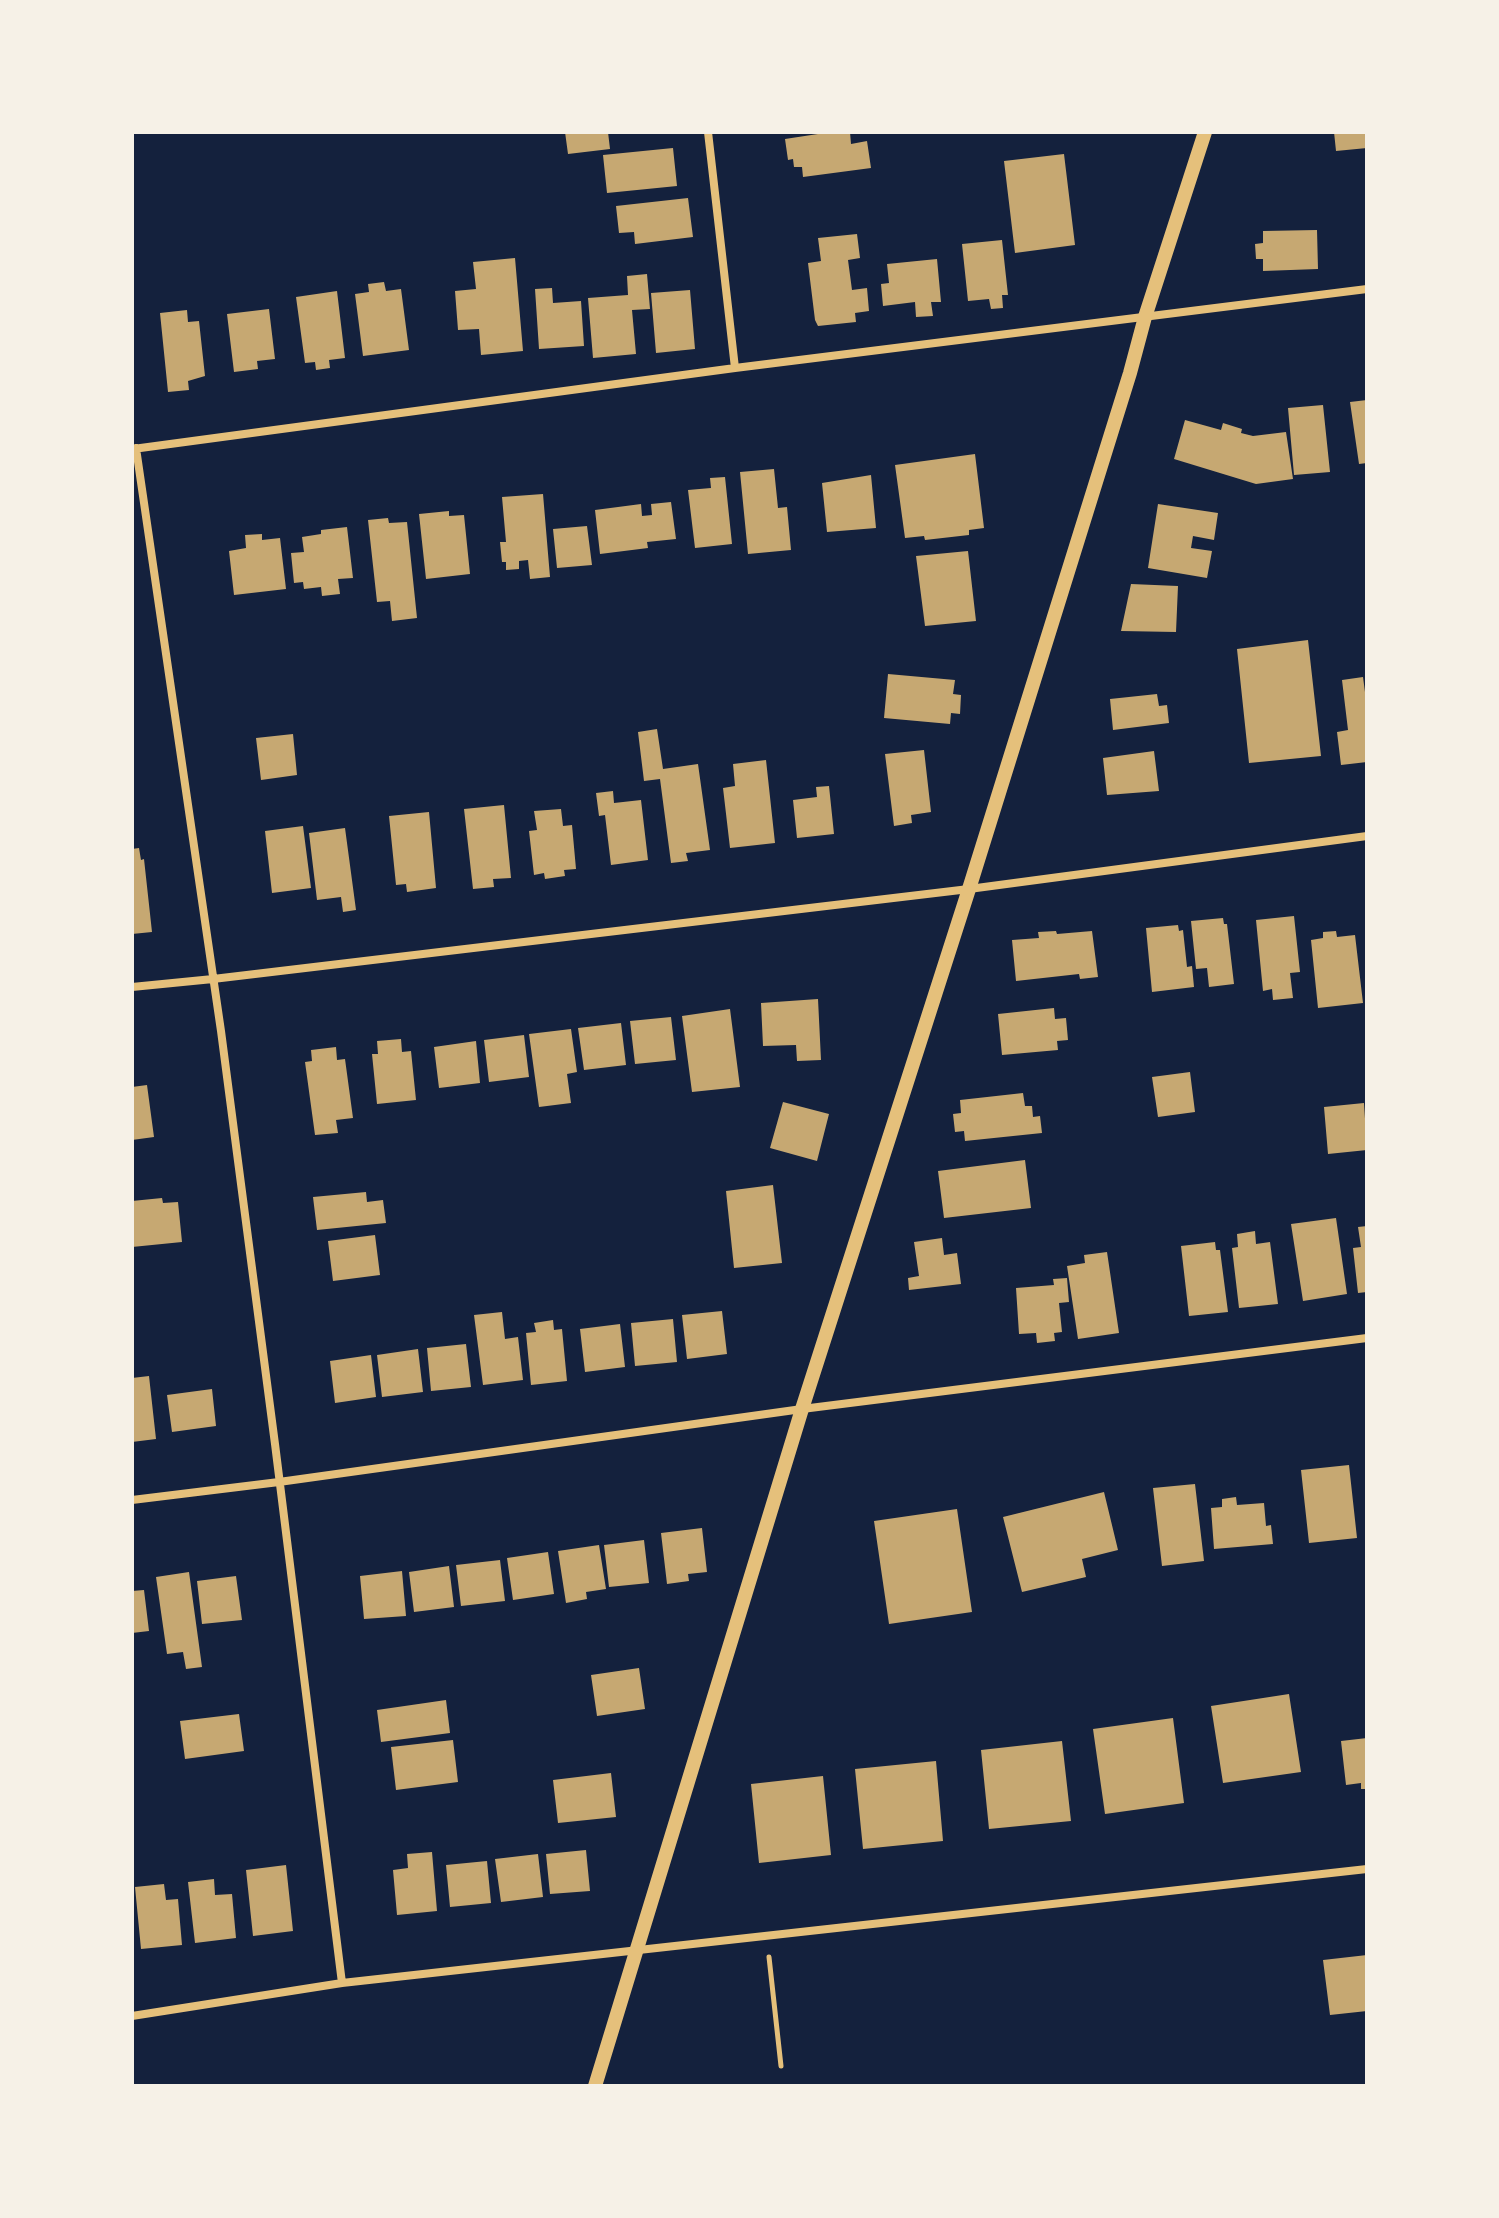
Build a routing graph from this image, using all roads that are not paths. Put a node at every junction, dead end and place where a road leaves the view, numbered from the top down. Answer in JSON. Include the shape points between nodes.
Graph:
{"nodes":[{"id":1,"x":708,"y":132,"type":"edge"},
{"id":2,"x":1205,"y":132,"type":"edge"},
{"id":3,"x":1367,"y":289,"type":"edge"},
{"id":4,"x":1145,"y":317,"type":"junction"},
{"id":5,"x":735,"y":368,"type":"junction"},
{"id":6,"x":134,"y":449,"type":"edge"},
{"id":7,"x":1367,"y":836,"type":"edge"},
{"id":8,"x":969,"y":889,"type":"junction"},
{"id":9,"x":213,"y":979,"type":"junction"},
{"id":10,"x":132,"y":987,"type":"edge"},
{"id":11,"x":1367,"y":1338,"type":"edge"},
{"id":12,"x":802,"y":1409,"type":"junction"},
{"id":13,"x":279,"y":1482,"type":"junction"},
{"id":14,"x":132,"y":1500,"type":"edge"},
{"id":15,"x":1367,"y":1869,"type":"edge"},
{"id":16,"x":637,"y":1950,"type":"junction"},
{"id":17,"x":342,"y":1983,"type":"junction"},
{"id":18,"x":132,"y":2016,"type":"edge"},
{"id":19,"x":595,"y":2086,"type":"edge"}],
"edges":[{"from":1,"to":5,"type":"street"},
{"from":2,"to":4,"type":"street"},
{"from":3,"to":4,"type":"street"},
{"from":4,"to":5,"type":"street"},
{"from":4,"to":8,"type":"street"},
{"from":5,"to":6,"type":"street"},
{"from":6,"to":9,"type":"street"},
{"from":7,"to":8,"type":"street"},
{"from":8,"to":9,"type":"street"},
{"from":8,"to":12,"type":"street"},
{"from":9,"to":10,"type":"street"},
{"from":9,"to":13,"type":"street"},
{"from":11,"to":12,"type":"street"},
{"from":12,"to":13,"type":"street"},
{"from":12,"to":16,"type":"street"},
{"from":13,"to":14,"type":"street"},
{"from":13,"to":17,"type":"street"},
{"from":15,"to":16,"type":"street"},
{"from":16,"to":17,"type":"street"},
{"from":16,"to":19,"type":"street"},
{"from":17,"to":18,"type":"street"}]}
